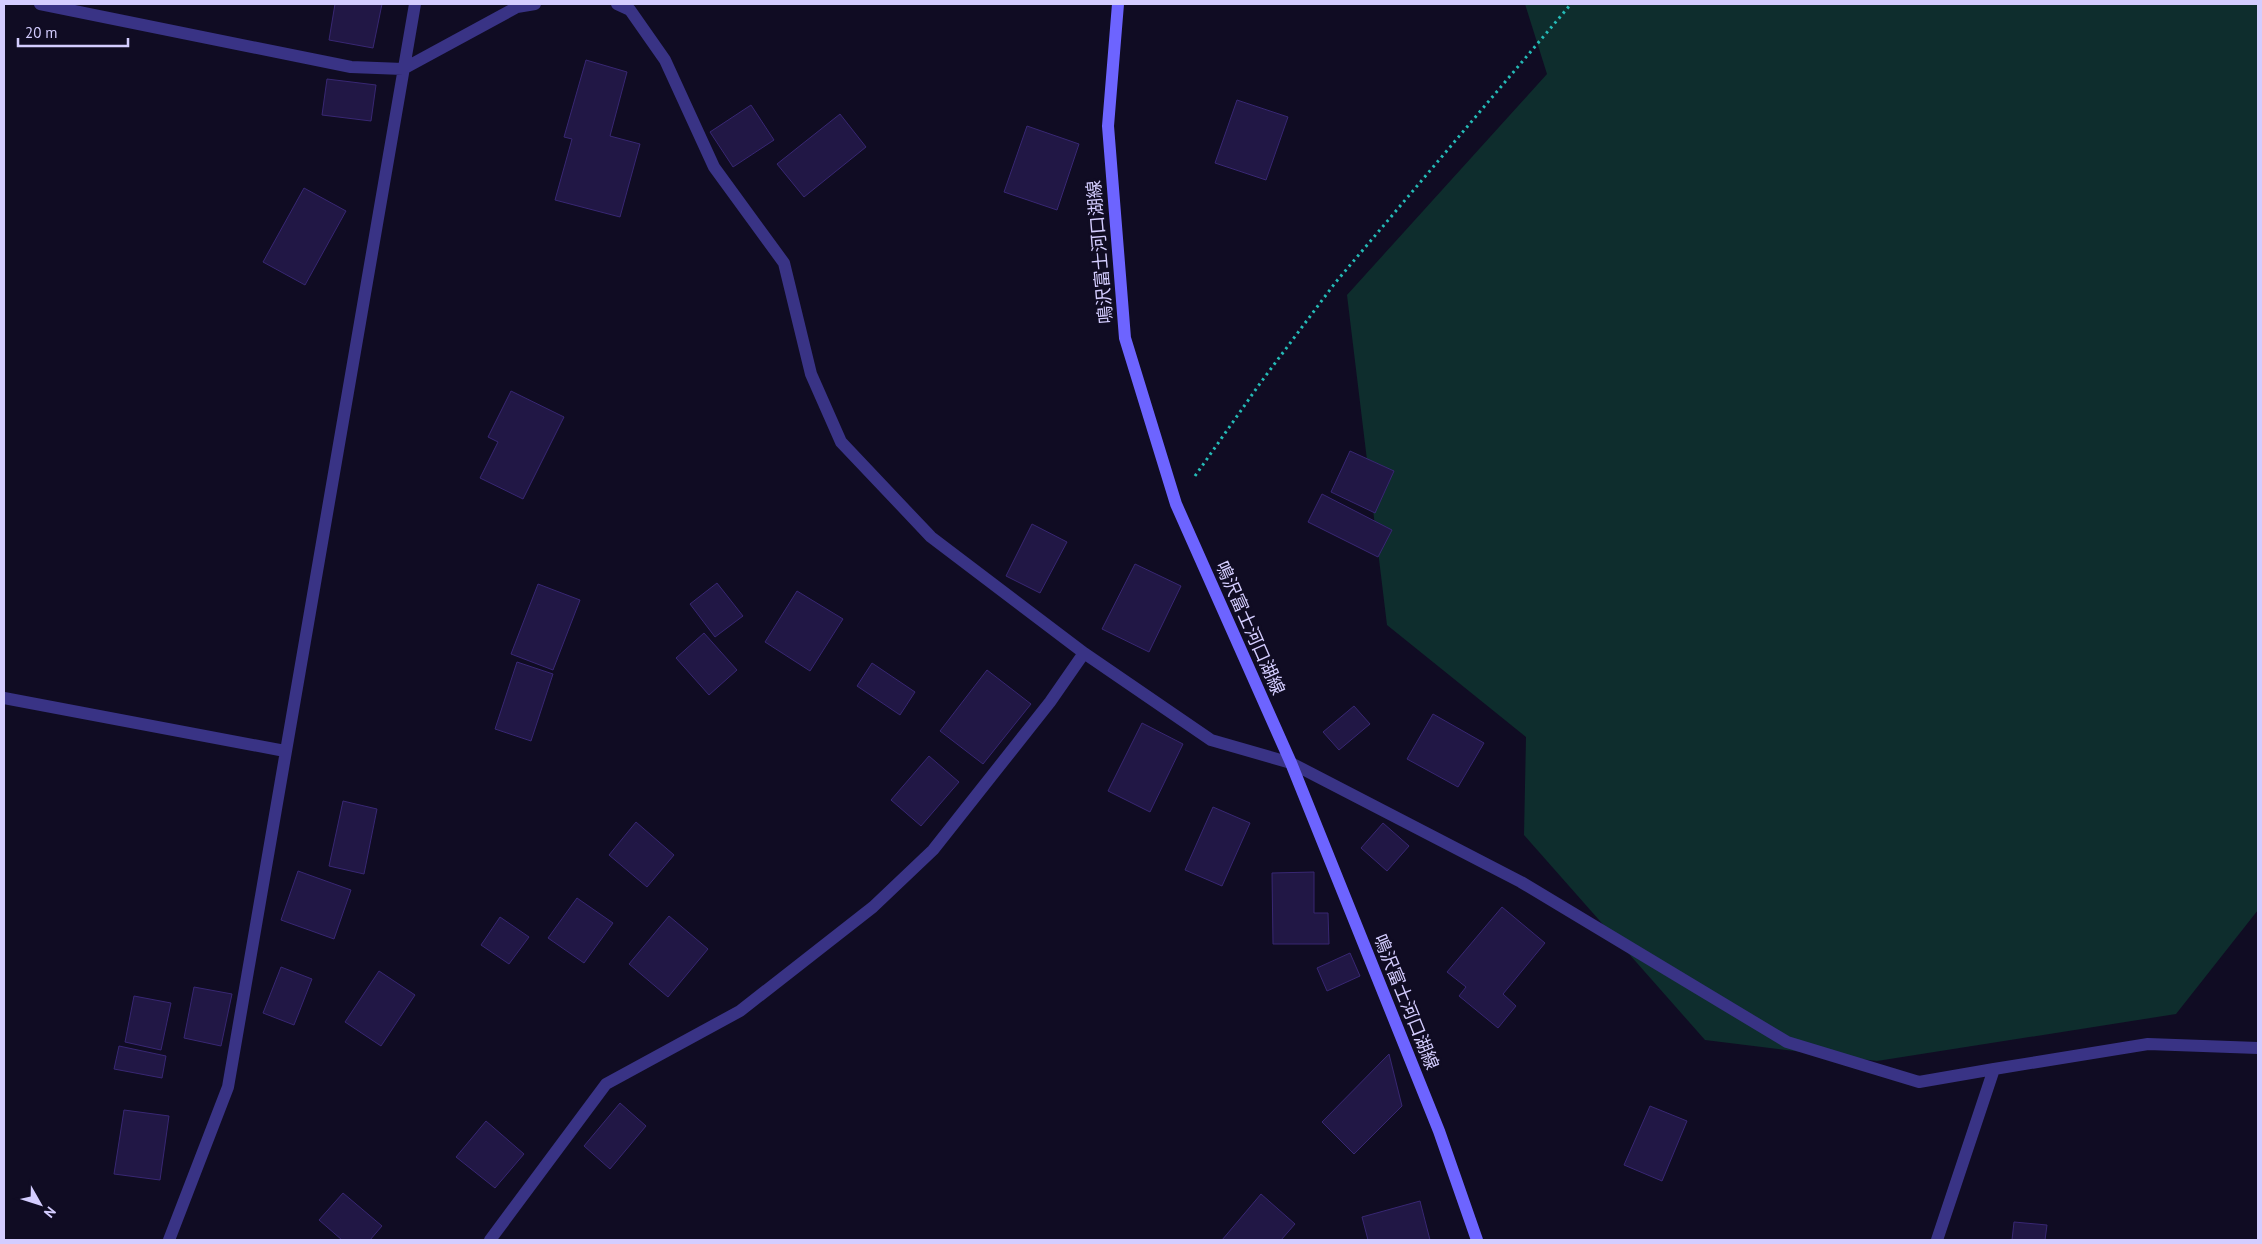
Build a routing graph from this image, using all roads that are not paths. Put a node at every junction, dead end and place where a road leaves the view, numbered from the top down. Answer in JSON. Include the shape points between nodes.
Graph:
{"nodes":[{"id":1,"x":40,"y":4,"type":"edge"},
{"id":2,"x":415,"y":4,"type":"edge"},
{"id":3,"x":535,"y":4,"type":"edge"},
{"id":4,"x":617,"y":4,"type":"edge"},
{"id":5,"x":1118,"y":4,"type":"edge"},
{"id":6,"x":630,"y":7,"type":"edge"},
{"id":7,"x":403,"y":69,"type":"junction"},
{"id":8,"x":1084,"y":653,"type":"junction"},
{"id":9,"x":4,"y":698,"type":"edge"},
{"id":10,"x":285,"y":751,"type":"junction"},
{"id":11,"x":1291,"y":763,"type":"junction"},
{"id":12,"x":2258,"y":1048,"type":"edge"},
{"id":13,"x":1994,"y":1069,"type":"junction"},
{"id":14,"x":170,"y":1240,"type":"edge"},
{"id":15,"x":490,"y":1240,"type":"edge"},
{"id":16,"x":1478,"y":1240,"type":"edge"},
{"id":17,"x":1937,"y":1240,"type":"edge"}],
"edges":[{"from":1,"to":7,"type":"street","via":[[352,67]]},
{"from":2,"to":7,"type":"street"},
{"from":3,"to":7,"type":"street","via":[[517,7]]},
{"from":4,"to":6,"type":"street"},
{"from":5,"to":11,"type":"main road","name":"鳴沢富士河口湖線","via":[[1108,126],[1125,338],[1176,504]]},
{"from":6,"to":8,"type":"street","via":[[665,60],[714,167],[784,263],[811,374],[841,442],[931,537]]},
{"from":7,"to":10,"type":"street"},
{"from":8,"to":11,"type":"street","via":[[1211,740]]},
{"from":8,"to":15,"type":"street","via":[[1050,702],[933,850],[873,907],[740,1011],[606,1084]]},
{"from":9,"to":10,"type":"street"},
{"from":10,"to":14,"type":"street","via":[[228,1087]]},
{"from":11,"to":13,"type":"street","via":[[1521,882],[1787,1042],[1920,1082]]},
{"from":11,"to":16,"type":"main road","name":"鳴沢富士河口湖線","via":[[1439,1131]]},
{"from":12,"to":13,"type":"street","via":[[2148,1044]]},
{"from":13,"to":17,"type":"street"}]}
